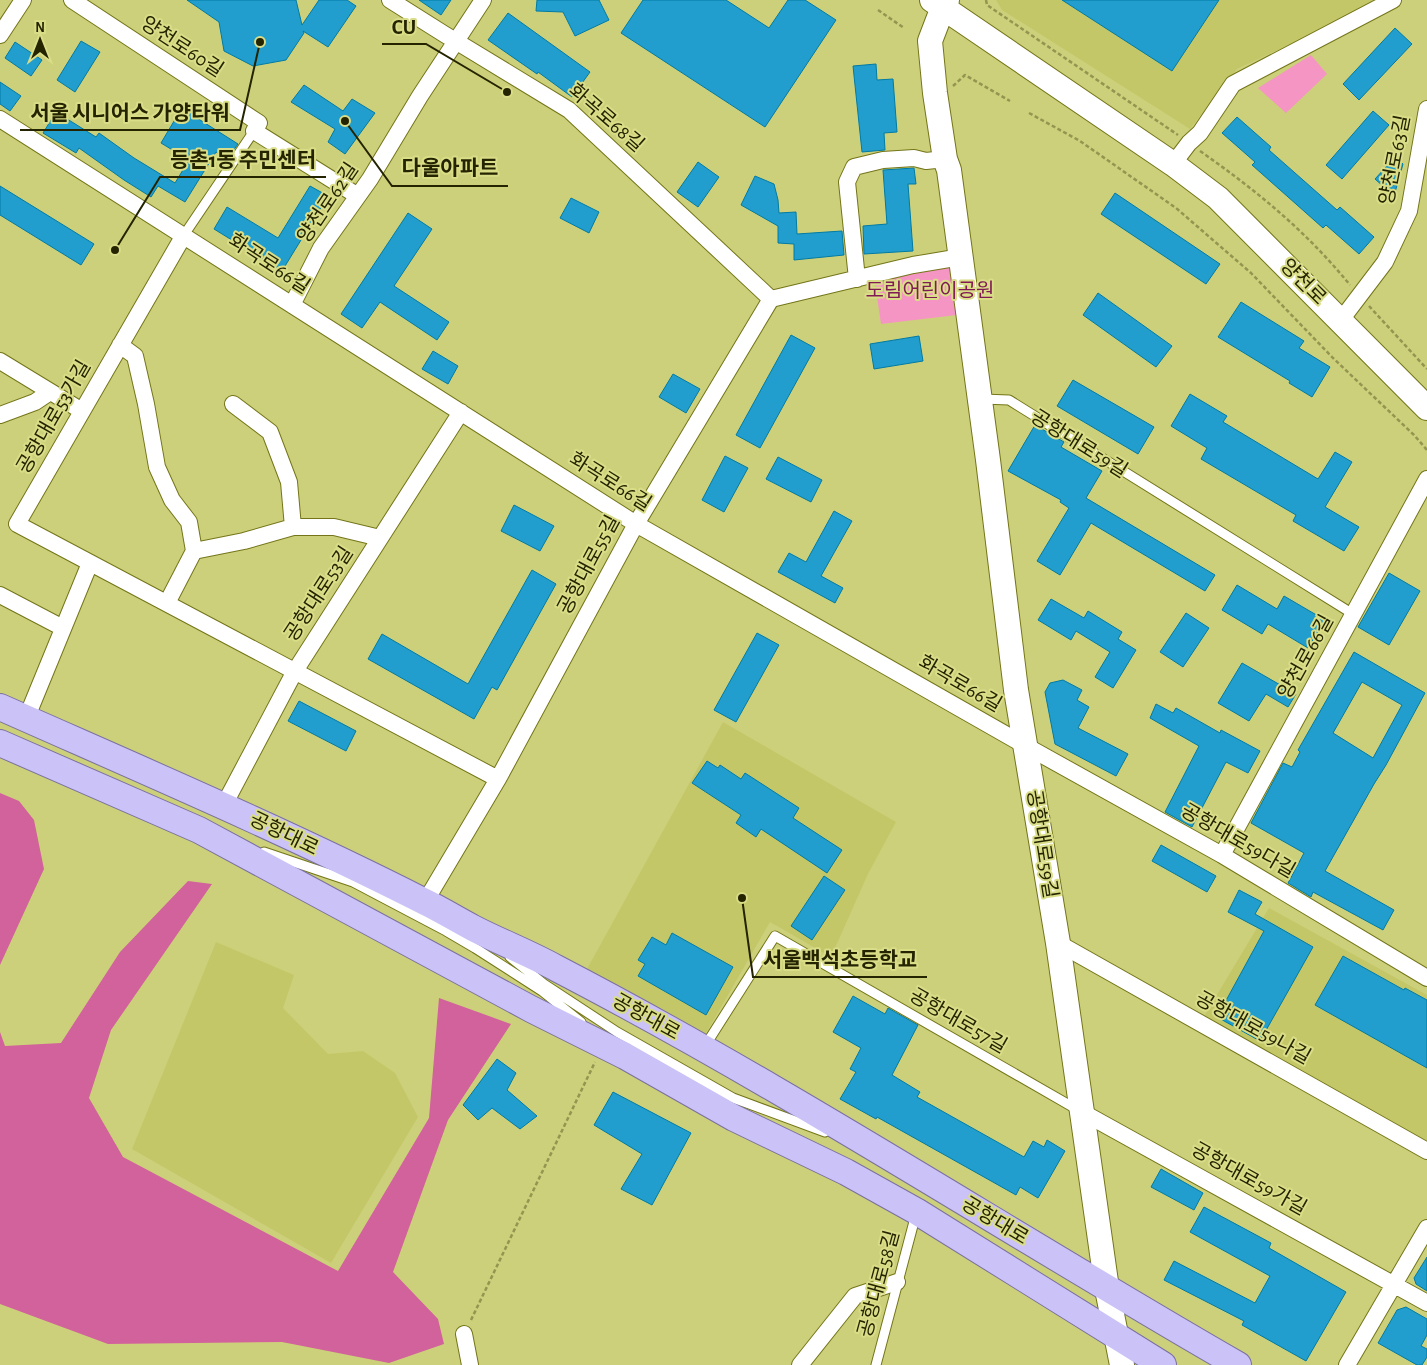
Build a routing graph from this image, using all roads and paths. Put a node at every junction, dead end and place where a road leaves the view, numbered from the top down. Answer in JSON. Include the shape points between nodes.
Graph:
{"nodes":[{"id":1,"x":23,"y":0,"type":"edge"},
{"id":2,"x":72,"y":0,"type":"edge"},
{"id":3,"x":390,"y":0,"type":"edge"},
{"id":4,"x":483,"y":0,"type":"edge"},
{"id":5,"x":986,"y":0,"type":"edge"},
{"id":6,"x":1393,"y":0,"type":"edge"},
{"id":7,"x":941,"y":2,"type":"edge"},
{"id":8,"x":878,"y":10,"type":"dead end"},
{"id":9,"x":904,"y":28,"type":"dead end"},
{"id":10,"x":0,"y":35,"type":"edge"},
{"id":11,"x":456,"y":41,"type":"junction"},
{"id":12,"x":965,"y":75,"type":"dead end"},
{"id":13,"x":1010,"y":101,"type":"dead end"},
{"id":14,"x":1427,"y":109,"type":"edge"},
{"id":15,"x":1029,"y":113,"type":"dead end"},
{"id":16,"x":0,"y":119,"type":"edge"},
{"id":17,"x":254,"y":131,"type":"junction"},
{"id":18,"x":1182,"y":137,"type":"dead end"},
{"id":19,"x":1198,"y":150,"type":"dead end"},
{"id":20,"x":946,"y":159,"type":"junction"},
{"id":21,"x":1173,"y":164,"type":"junction"},
{"id":22,"x":358,"y":196,"type":"junction"},
{"id":23,"x":184,"y":235,"type":"junction"},
{"id":24,"x":960,"y":257,"type":"junction"},
{"id":25,"x":857,"y":278,"type":"junction"},
{"id":26,"x":1353,"y":288,"type":"dead end"},
{"id":27,"x":772,"y":299,"type":"junction"},
{"id":28,"x":292,"y":304,"type":"junction"},
{"id":29,"x":1368,"y":305,"type":"dead end"},
{"id":30,"x":1341,"y":320,"type":"junction"},
{"id":31,"x":120,"y":345,"type":"junction"},
{"id":32,"x":0,"y":361,"type":"edge"},
{"id":33,"x":1427,"y":369,"type":"edge"},
{"id":34,"x":50,"y":392,"type":"junction"},
{"id":35,"x":979,"y":399,"type":"junction"},
{"id":36,"x":233,"y":404,"type":"dead end"},
{"id":37,"x":1427,"y":408,"type":"edge"},
{"id":38,"x":82,"y":411,"type":"junction"},
{"id":39,"x":461,"y":412,"type":"junction"},
{"id":40,"x":0,"y":415,"type":"edge"},
{"id":41,"x":1427,"y":450,"type":"edge"},
{"id":42,"x":1427,"y":479,"type":"edge"},
{"id":43,"x":636,"y":524,"type":"junction"},
{"id":44,"x":293,"y":527,"type":"junction"},
{"id":45,"x":380,"y":538,"type":"junction"},
{"id":46,"x":194,"y":551,"type":"junction"},
{"id":47,"x":90,"y":563,"type":"junction"},
{"id":48,"x":0,"y":595,"type":"edge"},
{"id":49,"x":167,"y":603,"type":"junction"},
{"id":50,"x":1353,"y":614,"type":"junction"},
{"id":51,"x":63,"y":628,"type":"junction"},
{"id":52,"x":295,"y":671,"type":"junction"},
{"id":53,"x":0,"y":707,"type":"edge"},
{"id":54,"x":26,"y":719,"type":"junction"},
{"id":55,"x":0,"y":743,"type":"edge"},
{"id":56,"x":1026,"y":746,"type":"junction"},
{"id":57,"x":498,"y":779,"type":"junction"},
{"id":58,"x":224,"y":806,"type":"junction"},
{"id":59,"x":1222,"y":856,"type":"junction"},
{"id":60,"x":425,"y":902,"type":"junction"},
{"id":61,"x":474,"y":928,"type":"junction"},
{"id":62,"x":1058,"y":943,"type":"junction"},
{"id":63,"x":1427,"y":978,"type":"edge"},
{"id":64,"x":703,"y":1048,"type":"junction"},
{"id":65,"x":614,"y":1050,"type":"junction"},
{"id":66,"x":1082,"y":1112,"type":"junction"},
{"id":67,"x":1427,"y":1151,"type":"edge"},
{"id":68,"x":879,"y":1152,"type":"junction"},
{"id":69,"x":916,"y":1211,"type":"junction"},
{"id":70,"x":1427,"y":1228,"type":"edge"},
{"id":71,"x":897,"y":1282,"type":"junction"},
{"id":72,"x":1395,"y":1284,"type":"junction"},
{"id":73,"x":1107,"y":1289,"type":"junction"},
{"id":74,"x":1427,"y":1303,"type":"edge"},
{"id":75,"x":464,"y":1334,"type":"joint"},
{"id":76,"x":1117,"y":1335,"type":"junction"},
{"id":77,"x":470,"y":1365,"type":"edge"},
{"id":78,"x":800,"y":1365,"type":"edge"},
{"id":79,"x":876,"y":1365,"type":"edge"},
{"id":80,"x":1122,"y":1365,"type":"edge"},
{"id":81,"x":1163,"y":1365,"type":"edge"},
{"id":82,"x":1238,"y":1365,"type":"edge"},
{"id":83,"x":1347,"y":1365,"type":"edge"}],
"edges":[{"from":1,"to":10,"type":"street"},
{"from":2,"to":17,"type":"street","name":"양천로60길","via":[[259,123]]},
{"from":3,"to":11,"type":"street","name":"화곡로68길"},
{"from":4,"to":11,"type":"street","name":"양천로62길"},
{"from":5,"to":18,"type":"path","via":[[987,5]]},
{"from":6,"to":21,"type":"street","via":[[1233,84],[1200,133]]},
{"from":7,"to":20,"type":"main road","name":"공항대로59길","via":[[930,41]]},
{"from":7,"to":21,"type":"main road","name":"양천로"},
{"from":8,"to":9,"type":"path"},
{"from":11,"to":22,"type":"street","name":"양천로62길"},
{"from":11,"to":27,"type":"street","name":"화곡로68길","via":[[569,110]]},
{"from":12,"to":13,"type":"path"},
{"from":14,"to":30,"type":"street","name":"양천로63길","via":[[1409,211],[1385,262]]},
{"from":15,"to":41,"type":"path","via":[[1080,141],[1176,208],[1251,273]]},
{"from":16,"to":23,"type":"street","name":"화곡로66길"},
{"from":17,"to":22,"type":"street"},
{"from":17,"to":23,"type":"lane"},
{"from":19,"to":26,"type":"path","via":[[1282,213]]},
{"from":20,"to":24,"type":"main road","name":"공항대로59길"},
{"from":20,"to":25,"type":"street","via":[[883,160],[854,167],[847,182]]},
{"from":21,"to":30,"type":"main road","name":"양천로","via":[[1218,198]]},
{"from":22,"to":28,"type":"street","name":"양천로62길","via":[[321,248]]},
{"from":23,"to":28,"type":"street","name":"화곡로66길"},
{"from":23,"to":31,"type":"street","name":"공항대로53가길"},
{"from":24,"to":25,"type":"street"},
{"from":24,"to":35,"type":"main road","name":"공항대로59길"},
{"from":25,"to":27,"type":"street"},
{"from":27,"to":43,"type":"street","name":"공항대로55길"},
{"from":28,"to":39,"type":"street","name":"화곡로66길"},
{"from":29,"to":33,"type":"path"},
{"from":30,"to":37,"type":"main road","name":"양천로"},
{"from":31,"to":38,"type":"street","name":"공항대로53가길"},
{"from":31,"to":46,"type":"street","via":[[135,356],[156,467],[172,500],[189,522]]},
{"from":32,"to":34,"type":"street"},
{"from":34,"to":38,"type":"street"},
{"from":34,"to":40,"type":"street","via":[[35,402]]},
{"from":35,"to":50,"type":"lane","name":"공항대로59길","via":[[1009,400]]},
{"from":35,"to":56,"type":"main road","name":"공항대로59길"},
{"from":36,"to":44,"type":"street","via":[[270,432],[288,482]]},
{"from":38,"to":47,"type":"street","name":"공항대로53가길","via":[[16,524]]},
{"from":39,"to":43,"type":"street","name":"화곡로66길"},
{"from":39,"to":45,"type":"street","name":"공항대로53길"},
{"from":42,"to":50,"type":"street","name":"양천로66길"},
{"from":43,"to":56,"type":"street","name":"화곡로66길"},
{"from":43,"to":57,"type":"street","name":"공항대로55길"},
{"from":44,"to":45,"type":"street","via":[[334,527]]},
{"from":44,"to":46,"type":"street"},
{"from":45,"to":52,"type":"street","name":"공항대로53길"},
{"from":46,"to":49,"type":"street"},
{"from":47,"to":49,"type":"street","name":"공항대로53가길"},
{"from":47,"to":51,"type":"street"},
{"from":48,"to":51,"type":"street"},
{"from":49,"to":52,"type":"street","name":"공항대로53가길"},
{"from":50,"to":59,"type":"street","name":"양천로66길"},
{"from":51,"to":54,"type":"street"},
{"from":52,"to":57,"type":"street"},
{"from":52,"to":58,"type":"street","name":"공항대로53길"},
{"from":53,"to":54,"type":"main road","name":"공항대로"},
{"from":54,"to":58,"type":"main road","name":"공항대로"},
{"from":55,"to":65,"type":"main road","name":"공항대로","via":[[199,830],[531,1009]]},
{"from":56,"to":59,"type":"street","name":"공항대로59다길"},
{"from":56,"to":62,"type":"main road","name":"공항대로59길"},
{"from":57,"to":60,"type":"street","name":"공항대로55길"},
{"from":58,"to":60,"type":"main road","name":"공항대로"},
{"from":59,"to":63,"type":"street","name":"공항대로59다길"},
{"from":60,"to":61,"type":"main road","name":"공항대로"},
{"from":61,"to":64,"type":"main road","name":"공항대로","via":[[554,966]]},
{"from":61,"to":68,"type":"lane","via":[[544,984],[617,1032],[733,1098]]},
{"from":62,"to":66,"type":"main road","name":"공항대로59길"},
{"from":62,"to":67,"type":"street","name":"공항대로59나길"},
{"from":64,"to":66,"type":"lane","name":"공항대로57길","via":[[775,936]]},
{"from":64,"to":68,"type":"main road","name":"공항대로"},
{"from":65,"to":69,"type":"main road","name":"공항대로","via":[[734,1118],[846,1172]]},
{"from":65,"to":75,"type":"path"},
{"from":66,"to":72,"type":"street","name":"공항대로59가길"},
{"from":66,"to":73,"type":"main road","name":"공항대로59길"},
{"from":68,"to":73,"type":"main road","name":"공항대로"},
{"from":69,"to":71,"type":"lane","name":"공항대로58길"},
{"from":69,"to":76,"type":"main road","name":"공항대로"},
{"from":70,"to":72,"type":"street"},
{"from":71,"to":78,"type":"street","via":[[855,1296]]},
{"from":71,"to":79,"type":"lane","name":"공항대로58길"},
{"from":72,"to":74,"type":"street","name":"공항대로59가길"},
{"from":72,"to":83,"type":"street"},
{"from":73,"to":76,"type":"main road","name":"공항대로59길"},
{"from":73,"to":82,"type":"main road","name":"공항대로"},
{"from":75,"to":77,"type":"street"},
{"from":76,"to":80,"type":"main road","name":"공항대로59길"},
{"from":76,"to":81,"type":"main road","name":"공항대로"}]}
